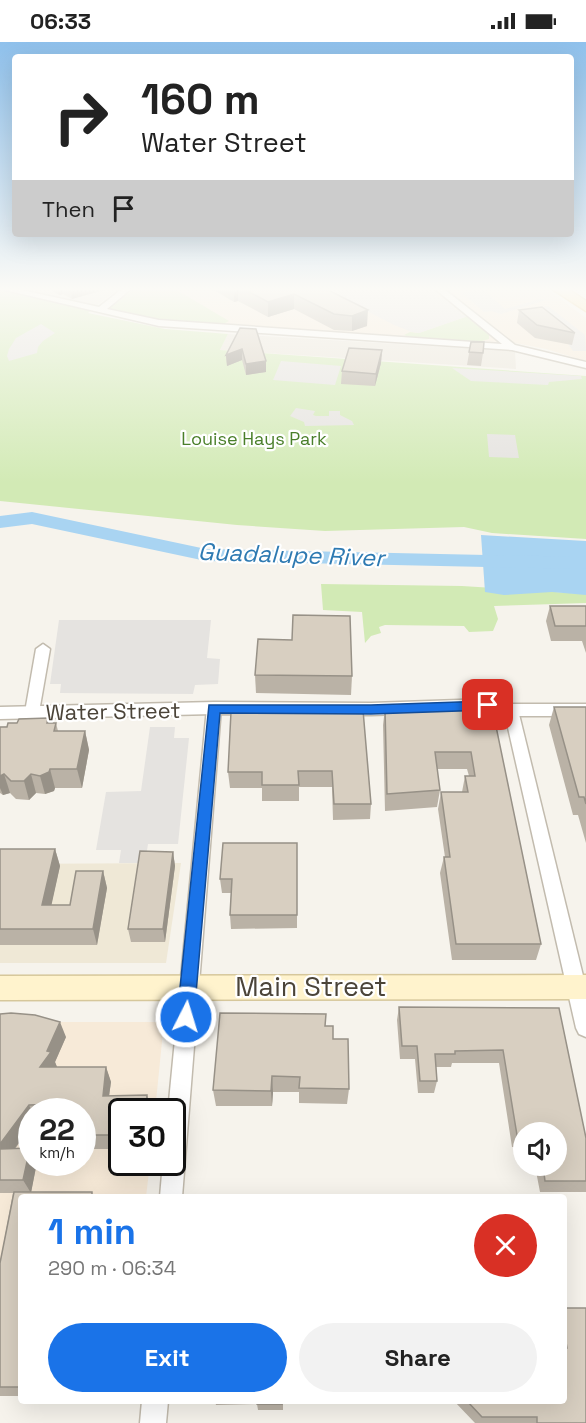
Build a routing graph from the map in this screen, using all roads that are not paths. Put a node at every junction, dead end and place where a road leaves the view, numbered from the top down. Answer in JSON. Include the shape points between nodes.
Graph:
{"nodes":[{"id":1,"x":543,"y":353,"type":"edge"},
{"id":2,"x":586,"y":364,"type":"edge"},
{"id":3,"x":43,"y":649,"type":"dead end"},
{"id":4,"x":214,"y":708,"type":"junction"},
{"id":5,"x":511,"y":710,"type":"junction"},
{"id":6,"x":586,"y":710,"type":"edge"},
{"id":7,"x":32,"y":712,"type":"junction"},
{"id":8,"x":0,"y":713,"type":"edge"},
{"id":9,"x":188,"y":987,"type":"junction"},
{"id":10,"x":581,"y":987,"type":"edge"},
{"id":11,"x":0,"y":988,"type":"edge"},
{"id":12,"x":586,"y":1028,"type":"edge"},
{"id":13,"x":171,"y":1194,"type":"edge"},
{"id":14,"x":155,"y":1404,"type":"edge"},
{"id":15,"x":153,"y":1423,"type":"edge"}],
"edges":[{"from":1,"to":2,"type":"street"},
{"from":3,"to":7,"type":"street"},
{"from":4,"to":5,"type":"street","name":"Water Street","via":[[488,705]]},
{"from":4,"to":7,"type":"street","name":"Water Street"},
{"from":4,"to":9,"type":"street"},
{"from":5,"to":6,"type":"street","name":"Water Street"},
{"from":5,"to":10,"type":"street"},
{"from":7,"to":8,"type":"street","name":"Water Street"},
{"from":9,"to":10,"type":"main road","name":"Main Street"},
{"from":9,"to":11,"type":"main road","name":"Main Street"},
{"from":9,"to":13,"type":"street"},
{"from":10,"to":12,"type":"street"},
{"from":14,"to":15,"type":"street"}]}
